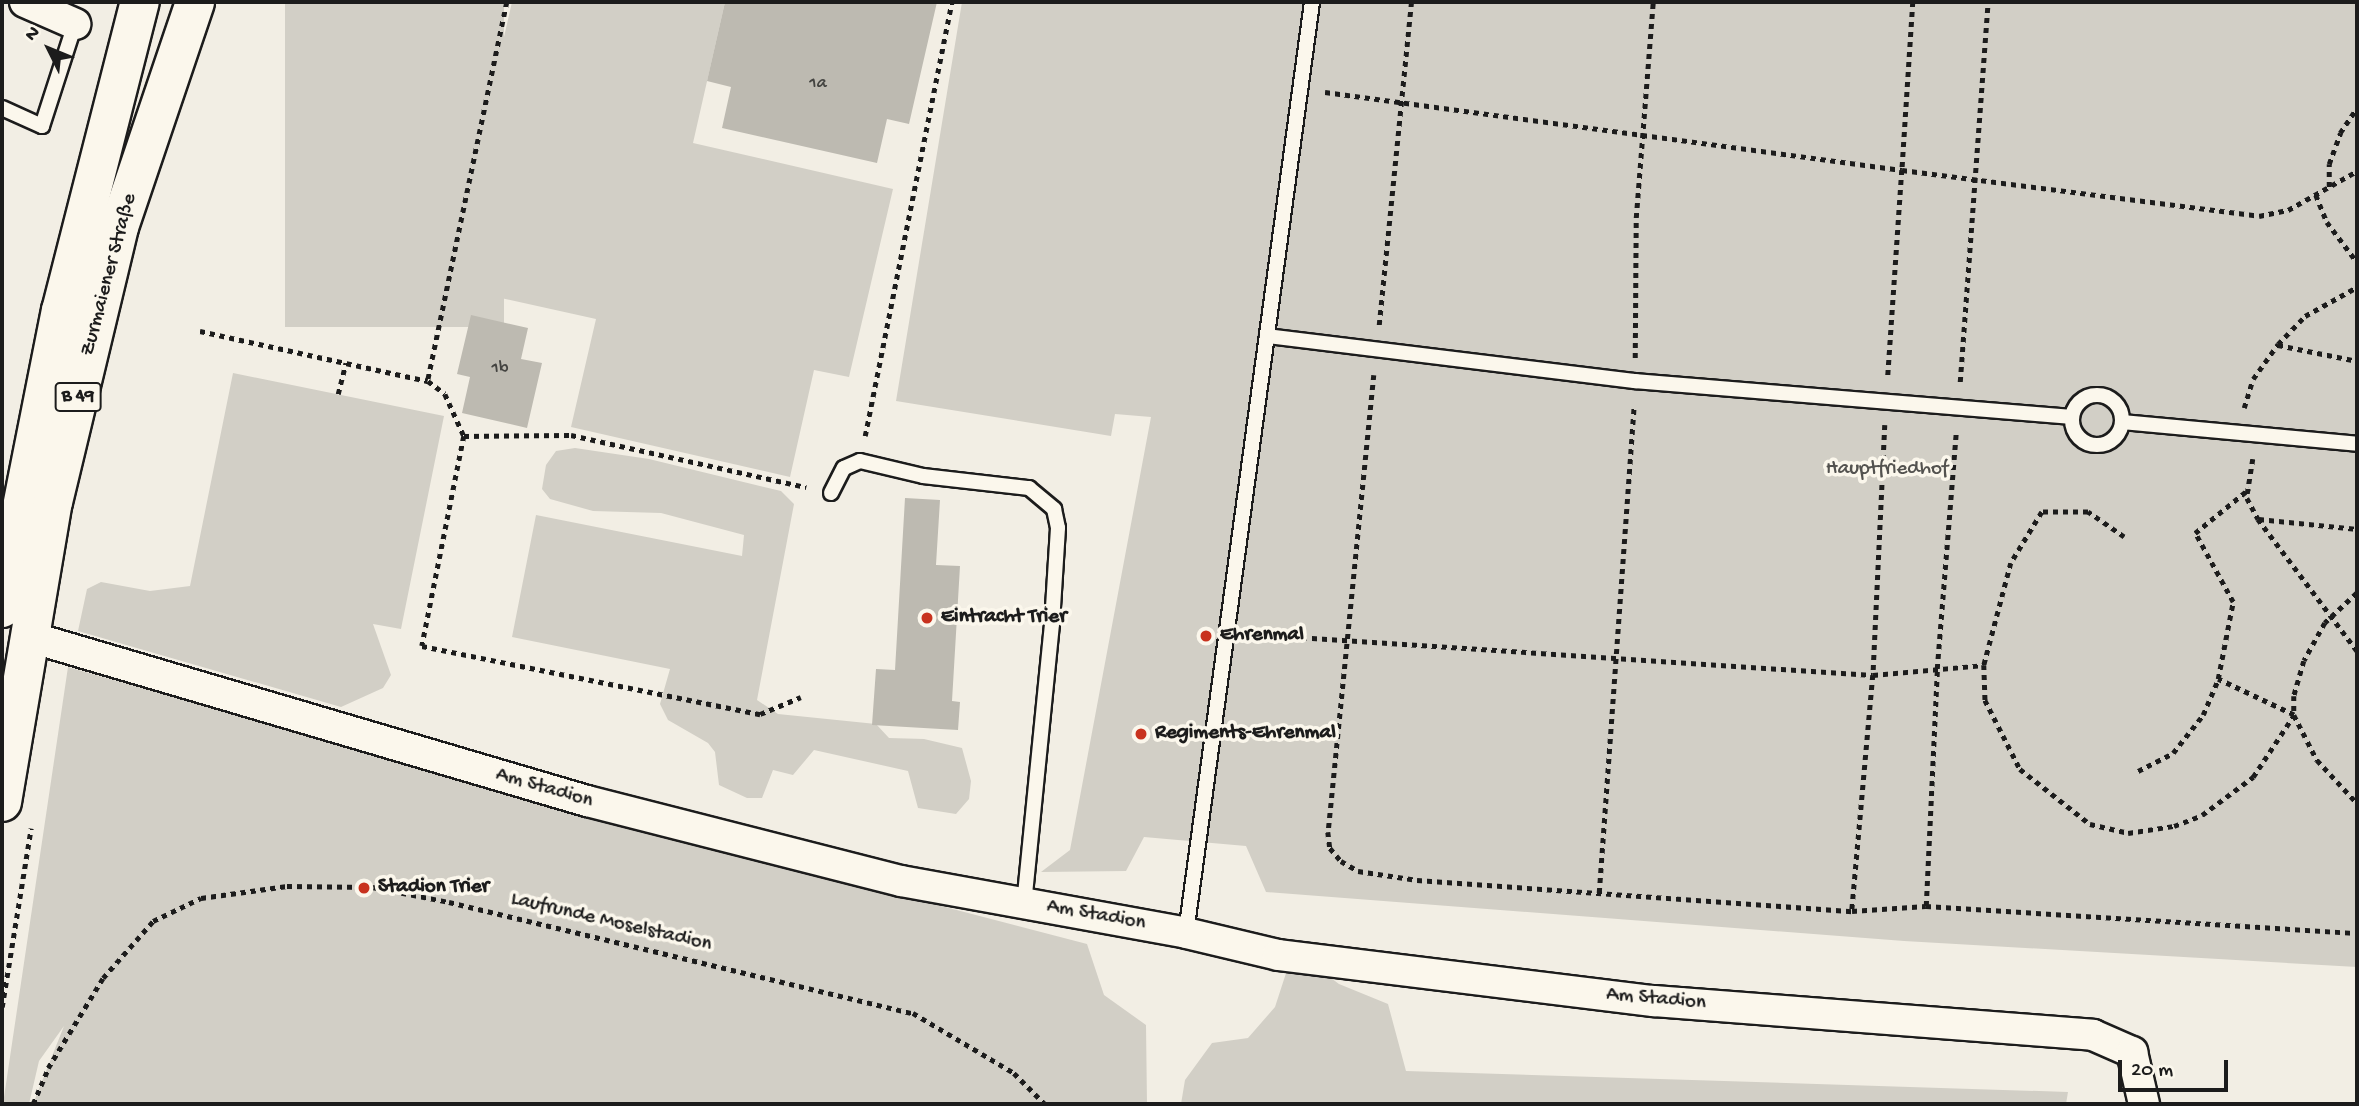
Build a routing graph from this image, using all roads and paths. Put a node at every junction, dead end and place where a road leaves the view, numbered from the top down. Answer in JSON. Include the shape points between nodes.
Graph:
{"nodes":[{"id":1,"x":25,"y":2,"type":"edge"},
{"id":2,"x":140,"y":2,"type":"edge"},
{"id":3,"x":195,"y":2,"type":"edge"},
{"id":4,"x":507,"y":2,"type":"edge"},
{"id":5,"x":952,"y":2,"type":"edge"},
{"id":6,"x":1312,"y":2,"type":"edge"},
{"id":7,"x":1410,"y":2,"type":"edge"},
{"id":8,"x":1653,"y":2,"type":"edge"},
{"id":9,"x":1913,"y":2,"type":"edge"},
{"id":10,"x":1988,"y":2,"type":"edge"},
{"id":11,"x":75,"y":24,"type":"joint"},
{"id":12,"x":2,"y":108,"type":"edge"},
{"id":13,"x":2357,"y":108,"type":"edge"},
{"id":14,"x":2357,"y":171,"type":"edge"},
{"id":15,"x":1977,"y":178,"type":"junction"},
{"id":16,"x":2329,"y":187,"type":"junction"},
{"id":17,"x":2316,"y":194,"type":"junction"},
{"id":18,"x":2357,"y":262,"type":"edge"},
{"id":19,"x":2357,"y":287,"type":"edge"},
{"id":20,"x":200,"y":331,"type":"dead end"},
{"id":21,"x":1267,"y":336,"type":"junction"},
{"id":22,"x":2278,"y":344,"type":"junction"},
{"id":23,"x":1377,"y":350,"type":"junction"},
{"id":24,"x":2357,"y":361,"type":"edge"},
{"id":25,"x":346,"y":363,"type":"junction"},
{"id":26,"x":1635,"y":381,"type":"junction"},
{"id":27,"x":428,"y":382,"type":"junction"},
{"id":28,"x":338,"y":394,"type":"dead end"},
{"id":29,"x":1959,"y":404,"type":"junction"},
{"id":30,"x":2072,"y":416,"type":"junction"},
{"id":31,"x":2122,"y":422,"type":"junction"},
{"id":32,"x":2235,"y":432,"type":"junction"},
{"id":33,"x":2256,"y":434,"type":"junction"},
{"id":34,"x":464,"y":436,"type":"junction"},
{"id":35,"x":2357,"y":444,"type":"edge"},
{"id":36,"x":860,"y":461,"type":"junction"},
{"id":37,"x":2249,"y":489,"type":"junction"},
{"id":38,"x":831,"y":493,"type":"joint"},
{"id":39,"x":2258,"y":519,"type":"junction"},
{"id":40,"x":2357,"y":529,"type":"edge"},
{"id":41,"x":2124,"y":537,"type":"dead end"},
{"id":42,"x":2357,"y":593,"type":"edge"},
{"id":43,"x":2,"y":608,"type":"edge"},
{"id":44,"x":2332,"y":616,"type":"junction"},
{"id":45,"x":1227,"y":632,"type":"junction"},
{"id":46,"x":30,"y":637,"type":"junction"},
{"id":47,"x":1349,"y":643,"type":"junction"},
{"id":48,"x":2357,"y":651,"type":"edge"},
{"id":49,"x":1616,"y":662,"type":"junction"},
{"id":50,"x":1984,"y":665,"type":"junction"},
{"id":51,"x":1937,"y":670,"type":"junction"},
{"id":52,"x":2218,"y":679,"type":"junction"},
{"id":53,"x":801,"y":697,"type":"dead end"},
{"id":54,"x":2294,"y":715,"type":"junction"},
{"id":55,"x":2138,"y":771,"type":"dead end"},
{"id":56,"x":2,"y":802,"type":"edge"},
{"id":57,"x":2357,"y":803,"type":"edge"},
{"id":58,"x":1599,"y":893,"type":"junction"},
{"id":59,"x":1024,"y":903,"type":"junction"},
{"id":60,"x":1926,"y":906,"type":"junction"},
{"id":61,"x":1896,"y":909,"type":"dead end"},
{"id":62,"x":1853,"y":911,"type":"dead end"},
{"id":63,"x":1186,"y":933,"type":"junction"},
{"id":64,"x":2357,"y":933,"type":"edge"},
{"id":65,"x":33,"y":1104,"type":"edge"},
{"id":66,"x":1045,"y":1104,"type":"edge"},
{"id":67,"x":2144,"y":1104,"type":"edge"}],
"edges":[{"from":1,"to":11,"type":"street"},
{"from":2,"to":43,"type":"main road","name":"Zurmaiener Straße","number":"B 49","via":[[61,311]]},
{"from":3,"to":46,"type":"main road","name":"Zurmaiener Straße","number":"B 49","via":[[119,227],[53,502]]},
{"from":4,"to":27,"type":"path"},
{"from":5,"to":36,"type":"path"},
{"from":6,"to":21,"type":"lane"},
{"from":7,"to":23,"type":"path"},
{"from":8,"to":26,"type":"path","via":[[1636,218]]},
{"from":9,"to":15,"type":"path","via":[[1902,170]]},
{"from":10,"to":15,"type":"path"},
{"from":11,"to":12,"type":"lane","via":[[42,126]]},
{"from":13,"to":16,"type":"path","via":[[2340,133],[2329,164]]},
{"from":14,"to":16,"type":"path"},
{"from":15,"to":17,"type":"path","via":[[2259,216],[2288,210]]},
{"from":15,"to":29,"type":"path"},
{"from":16,"to":17,"type":"path"},
{"from":17,"to":18,"type":"path","via":[[2327,222]]},
{"from":19,"to":22,"type":"path","via":[[2305,316]]},
{"from":20,"to":25,"type":"path"},
{"from":21,"to":23,"type":"lane"},
{"from":21,"to":45,"type":"lane"},
{"from":22,"to":24,"type":"path"},
{"from":22,"to":32,"type":"path","via":[[2253,379]]},
{"from":23,"to":26,"type":"lane"},
{"from":23,"to":47,"type":"path"},
{"from":25,"to":27,"type":"path"},
{"from":25,"to":28,"type":"path"},
{"from":26,"to":29,"type":"lane"},
{"from":26,"to":49,"type":"path"},
{"from":27,"to":34,"type":"path","via":[[445,394]]},
{"from":29,"to":30,"type":"lane"},
{"from":29,"to":51,"type":"path"},
{"from":30,"to":31,"type":"lane","via":[[2087,397],[2104,396],[2118,406]]},
{"from":30,"to":31,"type":"lane","via":[[2075,432],[2094,444],[2116,436]]},
{"from":31,"to":32,"type":"lane"},
{"from":32,"to":33,"type":"lane"},
{"from":33,"to":35,"type":"lane"},
{"from":33,"to":37,"type":"path"},
{"from":34,"to":38,"type":"path","via":[[571,435]]},
{"from":34,"to":53,"type":"path","via":[[422,646],[760,714]]},
{"from":36,"to":38,"type":"lane","via":[[844,468]]},
{"from":36,"to":59,"type":"lane","via":[[895,471],[1029,488],[1054,509],[1058,528],[1052,624]]},
{"from":37,"to":39,"type":"path"},
{"from":37,"to":52,"type":"path","via":[[2195,533],[2233,602]]},
{"from":39,"to":40,"type":"path"},
{"from":39,"to":44,"type":"path","via":[[2301,583]]},
{"from":41,"to":50,"type":"path","via":[[2088,512],[2042,512],[2011,562]]},
{"from":42,"to":44,"type":"path"},
{"from":44,"to":48,"type":"path"},
{"from":44,"to":54,"type":"path","via":[[2304,661]]},
{"from":45,"to":47,"type":"path"},
{"from":45,"to":63,"type":"lane"},
{"from":46,"to":56,"type":"main road","name":"Zurmaiener Straße","number":"B 49"},
{"from":46,"to":59,"type":"street","name":"Am Stadion","via":[[587,801],[901,881]]},
{"from":47,"to":49,"type":"path"},
{"from":47,"to":58,"type":"path","via":[[1328,832],[1329,848],[1340,861],[1358,871],[1417,880]]},
{"from":49,"to":51,"type":"path","via":[[1873,675]]},
{"from":49,"to":58,"type":"path"},
{"from":50,"to":51,"type":"path"},
{"from":50,"to":54,"type":"path","via":[[1985,700],[2020,769],[2090,824],[2128,833],[2174,826],[2202,815],[2253,777]]},
{"from":51,"to":60,"type":"path"},
{"from":52,"to":54,"type":"path"},
{"from":52,"to":55,"type":"path","via":[[2203,715],[2174,753]]},
{"from":54,"to":57,"type":"path","via":[[2318,760]]},
{"from":58,"to":62,"type":"path"},
{"from":59,"to":63,"type":"street","name":"Am Stadion"},
{"from":60,"to":61,"type":"path"},
{"from":60,"to":64,"type":"path"},
{"from":63,"to":67,"type":"street","name":"Am Stadion","via":[[1278,955],[1627,998],[2093,1035],[2132,1052]]},
{"from":65,"to":66,"type":"path","name":"Laufrunde Moselstadion","via":[[48,1068],[97,986],[153,921],[201,898],[288,886],[372,887],[449,902],[913,1013],[1014,1073]]}]}
